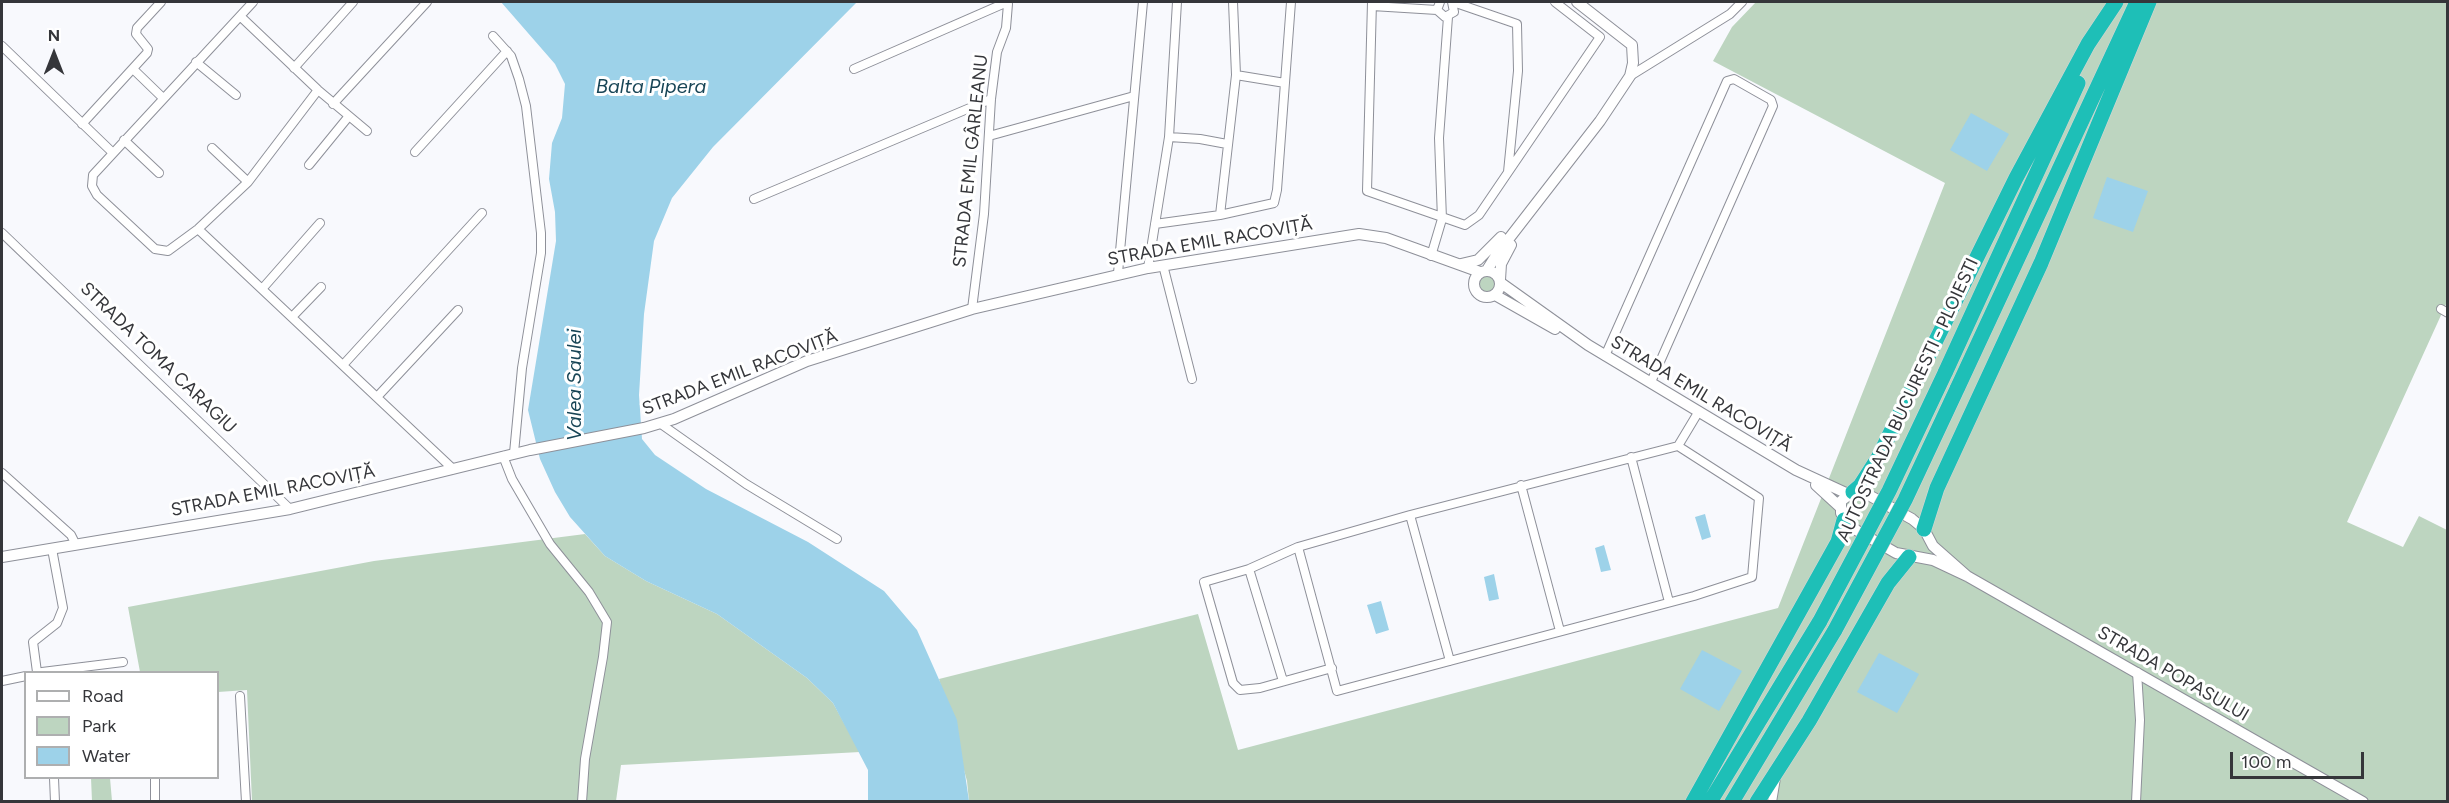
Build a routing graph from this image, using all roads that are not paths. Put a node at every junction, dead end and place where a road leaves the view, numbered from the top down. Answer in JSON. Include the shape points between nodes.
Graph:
{"nodes":[{"id":1,"x":161,"y":2,"type":"edge"},
{"id":2,"x":254,"y":2,"type":"edge"},
{"id":3,"x":353,"y":2,"type":"edge"},
{"id":4,"x":427,"y":2,"type":"edge"},
{"id":5,"x":1143,"y":2,"type":"edge"},
{"id":6,"x":1177,"y":2,"type":"edge"},
{"id":7,"x":1233,"y":2,"type":"edge"},
{"id":8,"x":1291,"y":2,"type":"edge"},
{"id":9,"x":1452,"y":2,"type":"edge"},
{"id":10,"x":1555,"y":2,"type":"edge"},
{"id":11,"x":1577,"y":2,"type":"edge"},
{"id":12,"x":2116,"y":2,"type":"edge"},
{"id":13,"x":2138,"y":2,"type":"edge"},
{"id":14,"x":2149,"y":2,"type":"edge"},
{"id":15,"x":1739,"y":3,"type":"edge"},
{"id":16,"x":1372,"y":4,"type":"edge"},
{"id":17,"x":1439,"y":4,"type":"edge"},
{"id":18,"x":240,"y":16,"type":"junction"},
{"id":19,"x":1448,"y":17,"type":"junction"},
{"id":20,"x":493,"y":36,"type":"dead end"},
{"id":21,"x":2,"y":46,"type":"edge"},
{"id":22,"x":507,"y":51,"type":"junction"},
{"id":23,"x":196,"y":62,"type":"junction"},
{"id":24,"x":294,"y":68,"type":"junction"},
{"id":25,"x":133,"y":69,"type":"junction"},
{"id":26,"x":854,"y":69,"type":"dead end"},
{"id":27,"x":1236,"y":75,"type":"junction"},
{"id":28,"x":1630,"y":76,"type":"junction"},
{"id":29,"x":1285,"y":83,"type":"junction"},
{"id":30,"x":318,"y":90,"type":"junction"},
{"id":31,"x":236,"y":95,"type":"dead end"},
{"id":32,"x":1134,"y":96,"type":"junction"},
{"id":33,"x":163,"y":98,"type":"junction"},
{"id":34,"x":992,"y":99,"type":"junction"},
{"id":35,"x":333,"y":104,"type":"junction"},
{"id":36,"x":349,"y":116,"type":"junction"},
{"id":37,"x":82,"y":123,"type":"junction"},
{"id":38,"x":367,"y":131,"type":"dead end"},
{"id":39,"x":989,"y":136,"type":"junction"},
{"id":40,"x":1169,"y":137,"type":"junction"},
{"id":41,"x":124,"y":140,"type":"junction"},
{"id":42,"x":1227,"y":144,"type":"junction"},
{"id":43,"x":212,"y":148,"type":"dead end"},
{"id":44,"x":415,"y":152,"type":"dead end"},
{"id":45,"x":113,"y":153,"type":"junction"},
{"id":46,"x":309,"y":165,"type":"dead end"},
{"id":47,"x":159,"y":173,"type":"dead end"},
{"id":48,"x":1508,"y":173,"type":"junction"},
{"id":49,"x":248,"y":182,"type":"junction"},
{"id":50,"x":1548,"y":188,"type":"junction"},
{"id":51,"x":754,"y":199,"type":"dead end"},
{"id":52,"x":482,"y":213,"type":"dead end"},
{"id":53,"x":1220,"y":215,"type":"junction"},
{"id":54,"x":1442,"y":219,"type":"junction"},
{"id":55,"x":320,"y":223,"type":"dead end"},
{"id":56,"x":1155,"y":224,"type":"junction"},
{"id":57,"x":198,"y":229,"type":"junction"},
{"id":58,"x":2,"y":232,"type":"edge"},
{"id":59,"x":1431,"y":256,"type":"junction"},
{"id":60,"x":1453,"y":264,"type":"junction"},
{"id":61,"x":1163,"y":265,"type":"junction"},
{"id":62,"x":1148,"y":268,"type":"junction"},
{"id":63,"x":1118,"y":273,"type":"junction"},
{"id":64,"x":1480,"y":274,"type":"junction"},
{"id":65,"x":1500,"y":281,"type":"junction"},
{"id":66,"x":321,"y":287,"type":"dead end"},
{"id":67,"x":262,"y":289,"type":"junction"},
{"id":68,"x":1495,"y":295,"type":"junction"},
{"id":69,"x":972,"y":309,"type":"junction"},
{"id":70,"x":458,"y":310,"type":"dead end"},
{"id":71,"x":292,"y":317,"type":"junction"},
{"id":72,"x":1588,"y":345,"type":"junction"},
{"id":73,"x":1605,"y":356,"type":"junction"},
{"id":74,"x":343,"y":364,"type":"junction"},
{"id":75,"x":1192,"y":379,"type":"dead end"},
{"id":76,"x":1651,"y":382,"type":"junction"},
{"id":77,"x":377,"y":397,"type":"junction"},
{"id":78,"x":1699,"y":411,"type":"junction"},
{"id":79,"x":661,"y":424,"type":"junction"},
{"id":80,"x":1680,"y":443,"type":"junction"},
{"id":81,"x":508,"y":455,"type":"junction"},
{"id":82,"x":1631,"y":457,"type":"junction"},
{"id":83,"x":453,"y":469,"type":"junction"},
{"id":84,"x":1796,"y":470,"type":"junction"},
{"id":85,"x":2,"y":473,"type":"edge"},
{"id":86,"x":1521,"y":485,"type":"junction"},
{"id":87,"x":1851,"y":493,"type":"junction"},
{"id":88,"x":290,"y":509,"type":"junction"},
{"id":89,"x":1842,"y":514,"type":"junction"},
{"id":90,"x":1410,"y":515,"type":"junction"},
{"id":91,"x":1925,"y":533,"type":"junction"},
{"id":92,"x":837,"y":539,"type":"dead end"},
{"id":93,"x":76,"y":545,"type":"junction"},
{"id":94,"x":1298,"y":547,"type":"junction"},
{"id":95,"x":52,"y":549,"type":"junction"},
{"id":96,"x":2,"y":557,"type":"edge"},
{"id":97,"x":1912,"y":557,"type":"junction"},
{"id":98,"x":1249,"y":569,"type":"junction"},
{"id":99,"x":1967,"y":576,"type":"junction"},
{"id":100,"x":1669,"y":602,"type":"junction"},
{"id":101,"x":1560,"y":631,"type":"junction"},
{"id":102,"x":1450,"y":661,"type":"junction"},
{"id":103,"x":123,"y":662,"type":"dead end"},
{"id":104,"x":1332,"y":668,"type":"junction"},
{"id":105,"x":37,"y":671,"type":"edge"},
{"id":106,"x":50,"y":671,"type":"edge"},
{"id":107,"x":2137,"y":672,"type":"junction"},
{"id":108,"x":24,"y":676,"type":"edge"},
{"id":109,"x":2,"y":681,"type":"edge"},
{"id":110,"x":1282,"y":681,"type":"junction"},
{"id":111,"x":240,"y":696,"type":"dead end"},
{"id":112,"x":1778,"y":771,"type":"junction"},
{"id":113,"x":54,"y":779,"type":"edge"},
{"id":114,"x":155,"y":779,"type":"edge"},
{"id":115,"x":55,"y":801,"type":"edge"},
{"id":116,"x":155,"y":801,"type":"edge"},
{"id":117,"x":246,"y":801,"type":"edge"},
{"id":118,"x":582,"y":801,"type":"edge"},
{"id":119,"x":1693,"y":801,"type":"edge"},
{"id":120,"x":1710,"y":801,"type":"edge"},
{"id":121,"x":1732,"y":801,"type":"edge"},
{"id":122,"x":1757,"y":801,"type":"edge"},
{"id":123,"x":1772,"y":801,"type":"edge"},
{"id":124,"x":2136,"y":801,"type":"edge"},
{"id":125,"x":2363,"y":801,"type":"edge"}],
"edges":[{"from":1,"to":25,"type":"street","via":[[137,28],[136,34],[148,49]]},
{"from":2,"to":18,"type":"street"},
{"from":3,"to":24,"type":"street"},
{"from":4,"to":35,"type":"street"},
{"from":5,"to":32,"type":"street"},
{"from":6,"to":40,"type":"street"},
{"from":7,"to":27,"type":"street"},
{"from":8,"to":29,"type":"street"},
{"from":9,"to":19,"type":"street","via":[[1454,12]]},
{"from":9,"to":48,"type":"street","via":[[1517,24],[1518,71]]},
{"from":10,"to":48,"type":"street","via":[[1599,37]]},
{"from":11,"to":28,"type":"street","via":[[1632,45]]},
{"from":12,"to":87,"type":"highway","via":[[2088,44],[2016,178],[1878,458]]},
{"from":12,"to":120,"type":"highway","name":"AUTOSTRADA BUCURESTI - PLOIESTI","bridge":true,"via":[[1889,491],[1820,621]]},
{"from":13,"to":121,"type":"highway","name":"AUTOSTRADA BUCURESTI - PLOIESTI","bridge":true,"via":[[1905,500],[1835,630]]},
{"from":14,"to":91,"type":"highway","via":[[2041,263],[1937,488]]},
{"from":15,"to":28,"type":"street","via":[[1685,43]]},
{"from":16,"to":17,"type":"street"},
{"from":16,"to":54,"type":"street","via":[[1367,191]]},
{"from":17,"to":19,"type":"street","via":[[1442,16]]},
{"from":18,"to":23,"type":"street"},
{"from":18,"to":24,"type":"street"},
{"from":19,"to":54,"type":"street","via":[[1439,138]]},
{"from":20,"to":22,"type":"street"},
{"from":21,"to":37,"type":"street"},
{"from":22,"to":44,"type":"street"},
{"from":22,"to":81,"type":"street","via":[[526,106],[541,233]]},
{"from":23,"to":31,"type":"street"},
{"from":23,"to":33,"type":"street"},
{"from":24,"to":30,"type":"street"},
{"from":25,"to":33,"type":"street"},
{"from":25,"to":37,"type":"street"},
{"from":26,"to":34,"type":"street","name":"STRADA EMIL GÂRLEANU","via":[[1005,3],[1006,28],[997,52]]},
{"from":27,"to":29,"type":"street"},
{"from":27,"to":42,"type":"street"},
{"from":28,"to":50,"type":"street"},
{"from":29,"to":53,"type":"street","via":[[1274,203]]},
{"from":30,"to":35,"type":"street"},
{"from":30,"to":49,"type":"street"},
{"from":32,"to":39,"type":"street"},
{"from":32,"to":63,"type":"street"},
{"from":33,"to":41,"type":"street"},
{"from":34,"to":39,"type":"street","name":"STRADA EMIL GÂRLEANU"},
{"from":34,"to":51,"type":"street"},
{"from":35,"to":36,"type":"street"},
{"from":36,"to":38,"type":"street"},
{"from":36,"to":46,"type":"street"},
{"from":37,"to":45,"type":"street"},
{"from":39,"to":69,"type":"street","name":"STRADA EMIL GÂRLEANU"},
{"from":40,"to":42,"type":"street"},
{"from":40,"to":56,"type":"street"},
{"from":41,"to":45,"type":"street"},
{"from":41,"to":47,"type":"street"},
{"from":42,"to":53,"type":"street"},
{"from":43,"to":49,"type":"street"},
{"from":45,"to":57,"type":"street","via":[[93,175],[92,186],[155,249],[168,251]]},
{"from":48,"to":54,"type":"street","via":[[1472,222],[1465,225]]},
{"from":49,"to":57,"type":"street"},
{"from":50,"to":60,"type":"street","via":[[1541,190],[1484,256],[1472,263]]},
{"from":50,"to":64,"type":"street"},
{"from":50,"to":65,"type":"street","via":[[1544,201],[1506,253]]},
{"from":52,"to":74,"type":"street"},
{"from":53,"to":56,"type":"street"},
{"from":54,"to":59,"type":"street"},
{"from":55,"to":67,"type":"street"},
{"from":56,"to":62,"type":"street"},
{"from":57,"to":67,"type":"street"},
{"from":58,"to":88,"type":"street","name":"STRADA TOMA CARAGIU"},
{"from":59,"to":60,"type":"street","name":"STRADA EMIL RACOVIȚĂ"},
{"from":59,"to":61,"type":"street","name":"STRADA EMIL RACOVIȚĂ","via":[[1386,238],[1359,234]]},
{"from":60,"to":64,"type":"street","name":"STRADA EMIL RACOVIȚĂ"},
{"from":61,"to":62,"type":"street","name":"STRADA EMIL RACOVIȚĂ"},
{"from":61,"to":75,"type":"street"},
{"from":62,"to":63,"type":"street","name":"STRADA EMIL RACOVIȚĂ"},
{"from":63,"to":69,"type":"street","name":"STRADA EMIL RACOVIȚĂ"},
{"from":64,"to":65,"type":"street","name":"STRADA EMIL RACOVIȚĂ","via":[[1495,273]]},
{"from":64,"to":68,"type":"street","name":"STRADA EMIL RACOVIȚĂ","via":[[1474,288],[1479,295]]},
{"from":65,"to":68,"type":"street"},
{"from":65,"to":72,"type":"street","name":"STRADA EMIL RACOVIȚĂ"},
{"from":66,"to":71,"type":"street"},
{"from":67,"to":71,"type":"street"},
{"from":68,"to":72,"type":"street","name":"STRADA EMIL RACOVIȚĂ"},
{"from":69,"to":79,"type":"street","name":"STRADA EMIL RACOVIȚĂ","via":[[807,361]]},
{"from":70,"to":77,"type":"street"},
{"from":71,"to":74,"type":"street"},
{"from":72,"to":73,"type":"street","name":"STRADA EMIL RACOVIȚĂ"},
{"from":73,"to":76,"type":"street","name":"STRADA EMIL RACOVIȚĂ"},
{"from":73,"to":76,"type":"street","via":[[1727,81],[1734,79],[1771,100],[1773,106]]},
{"from":74,"to":77,"type":"street"},
{"from":76,"to":78,"type":"street","name":"STRADA EMIL RACOVIȚĂ"},
{"from":77,"to":83,"type":"street"},
{"from":78,"to":80,"type":"street"},
{"from":78,"to":84,"type":"street","name":"STRADA EMIL RACOVIȚĂ"},
{"from":79,"to":81,"type":"street","name":"STRADA EMIL RACOVIȚĂ"},
{"from":79,"to":92,"type":"street","via":[[737,478]]},
{"from":80,"to":82,"type":"street"},
{"from":80,"to":100,"type":"street","via":[[1759,498],[1752,577]]},
{"from":81,"to":83,"type":"street","name":"STRADA EMIL RACOVIȚĂ"},
{"from":81,"to":118,"type":"street","via":[[512,479],[550,544],[589,592],[607,622]]},
{"from":82,"to":86,"type":"street"},
{"from":82,"to":100,"type":"street"},
{"from":83,"to":88,"type":"street","name":"STRADA EMIL RACOVIȚĂ"},
{"from":84,"to":87,"type":"street","name":"STRADA EMIL RACOVIȚĂ"},
{"from":84,"to":89,"type":"street","name":"STRADA EMIL RACOVIȚĂ"},
{"from":85,"to":93,"type":"street","via":[[71,535]]},
{"from":86,"to":90,"type":"street"},
{"from":86,"to":101,"type":"street"},
{"from":87,"to":89,"type":"street"},
{"from":87,"to":91,"type":"street","name":"STRADA POPASULUI","via":[[1871,496]]},
{"from":88,"to":93,"type":"street","name":"STRADA EMIL RACOVIȚĂ"},
{"from":89,"to":97,"type":"street","name":"STRADA POPASULUI","via":[[1881,544]]},
{"from":89,"to":119,"type":"highway","via":[[1838,542]]},
{"from":90,"to":94,"type":"street"},
{"from":90,"to":102,"type":"street"},
{"from":91,"to":97,"type":"street","via":[[1922,551]]},
{"from":91,"to":99,"type":"street","name":"STRADA POPASULUI"},
{"from":93,"to":95,"type":"street","name":"STRADA EMIL RACOVIȚĂ"},
{"from":94,"to":98,"type":"street"},
{"from":94,"to":104,"type":"street"},
{"from":95,"to":96,"type":"street","name":"STRADA EMIL RACOVIȚĂ"},
{"from":95,"to":105,"type":"street","via":[[63,608],[57,623],[33,642]]},
{"from":97,"to":99,"type":"street","name":"STRADA POPASULUI","via":[[1933,560]]},
{"from":97,"to":112,"type":"highway","via":[[1888,584]]},
{"from":98,"to":110,"type":"street"},
{"from":98,"to":110,"type":"street","via":[[1204,582],[1233,683],[1240,690]]},
{"from":99,"to":107,"type":"street","name":"STRADA POPASULUI"},
{"from":100,"to":101,"type":"street"},
{"from":101,"to":102,"type":"street"},
{"from":102,"to":104,"type":"street","via":[[1337,691]]},
{"from":103,"to":106,"type":"street"},
{"from":104,"to":110,"type":"street"},
{"from":107,"to":124,"type":"street","via":[[2140,720]]},
{"from":107,"to":125,"type":"street","name":"STRADA POPASULUI"},
{"from":108,"to":109,"type":"street"},
{"from":111,"to":117,"type":"street"},
{"from":112,"to":122,"type":"highway"},
{"from":112,"to":123,"type":"street"},
{"from":113,"to":115,"type":"street"},
{"from":114,"to":116,"type":"street"}]}
